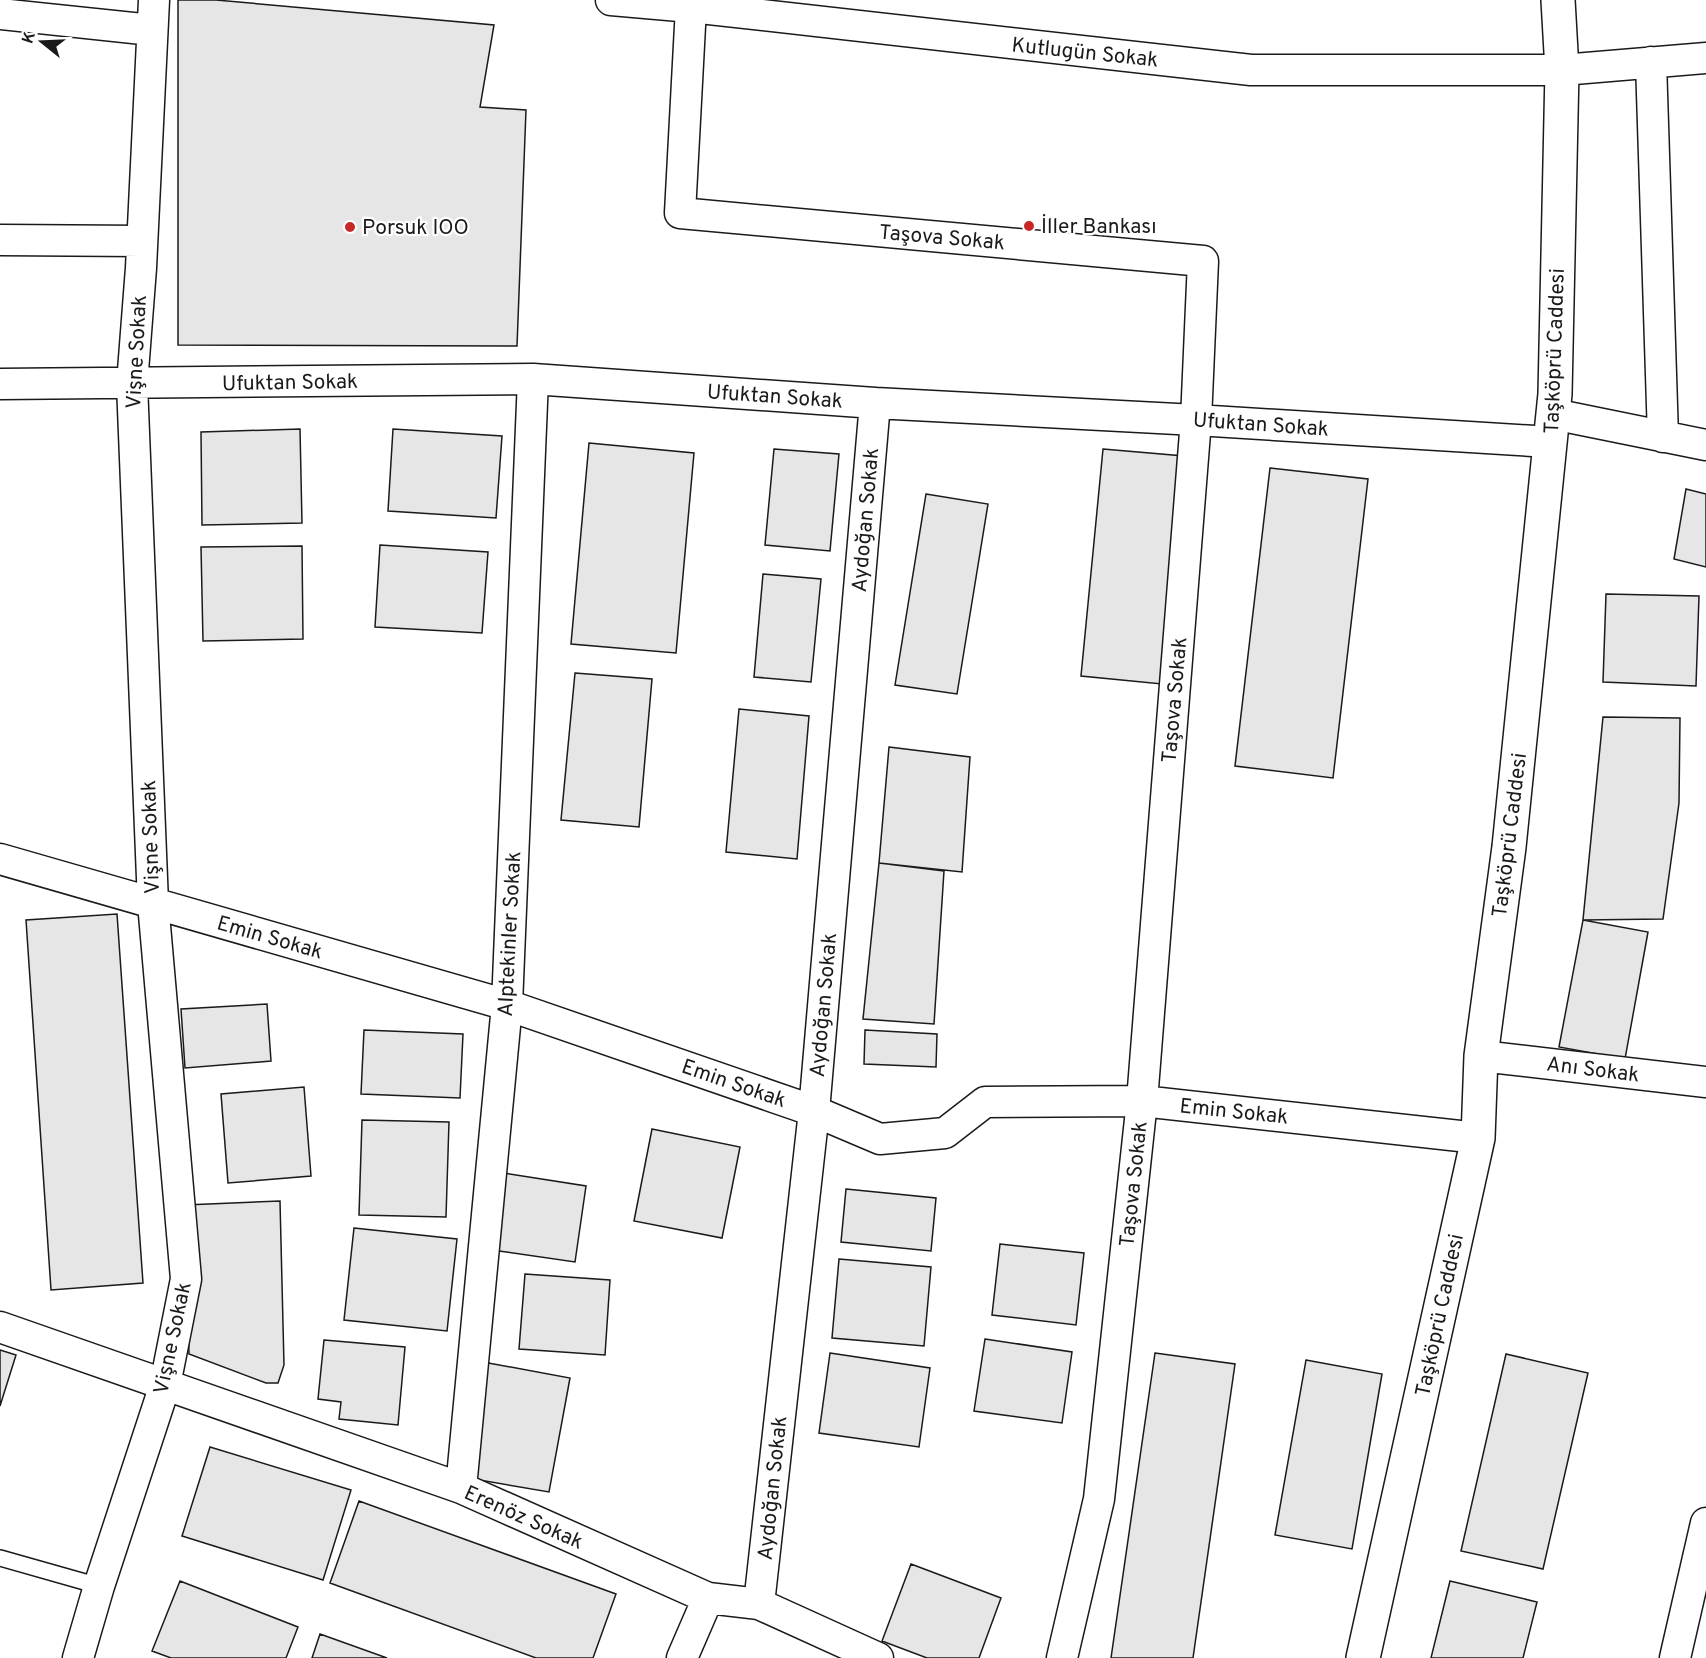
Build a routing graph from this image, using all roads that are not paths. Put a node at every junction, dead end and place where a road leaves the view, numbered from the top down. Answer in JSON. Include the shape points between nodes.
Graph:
{"nodes":[{"id":1,"x":154,"y":0,"type":"edge"},
{"id":2,"x":610,"y":0,"type":"edge"},
{"id":3,"x":1558,"y":0,"type":"edge"},
{"id":4,"x":691,"y":7,"type":"junction"},
{"id":5,"x":851,"y":13,"type":"edge"},
{"id":6,"x":0,"y":14,"type":"edge"},
{"id":7,"x":152,"y":30,"type":"junction"},
{"id":8,"x":1706,"y":57,"type":"edge"},
{"id":9,"x":1651,"y":62,"type":"junction"},
{"id":10,"x":1562,"y":70,"type":"junction"},
{"id":11,"x":0,"y":240,"type":"edge"},
{"id":12,"x":142,"y":241,"type":"junction"},
{"id":13,"x":533,"y":379,"type":"junction"},
{"id":14,"x":0,"y":384,"type":"edge"},
{"id":15,"x":132,"y":384,"type":"junction"},
{"id":16,"x":875,"y":403,"type":"junction"},
{"id":17,"x":1196,"y":420,"type":"junction"},
{"id":18,"x":1551,"y":428,"type":"junction"},
{"id":19,"x":1663,"y":436,"type":"junction"},
{"id":20,"x":1706,"y":445,"type":"edge"},
{"id":21,"x":0,"y":859,"type":"edge"},
{"id":22,"x":153,"y":903,"type":"junction"},
{"id":23,"x":507,"y":1005,"type":"junction"},
{"id":24,"x":1481,"y":1056,"type":"junction"},
{"id":25,"x":1706,"y":1082,"type":"edge"},
{"id":26,"x":1142,"y":1101,"type":"junction"},
{"id":27,"x":814,"y":1112,"type":"junction"},
{"id":28,"x":1478,"y":1138,"type":"junction"},
{"id":29,"x":0,"y":1327,"type":"edge"},
{"id":30,"x":165,"y":1385,"type":"junction"},
{"id":31,"x":461,"y":1488,"type":"junction"},
{"id":32,"x":1706,"y":1523,"type":"edge"},
{"id":33,"x":0,"y":1557,"type":"edge"},
{"id":34,"x":99,"y":1586,"type":"junction"},
{"id":35,"x":708,"y":1598,"type":"junction"},
{"id":36,"x":759,"y":1604,"type":"junction"},
{"id":37,"x":78,"y":1658,"type":"edge"},
{"id":38,"x":682,"y":1658,"type":"edge"},
{"id":39,"x":878,"y":1658,"type":"edge"},
{"id":40,"x":1062,"y":1658,"type":"edge"},
{"id":41,"x":1363,"y":1658,"type":"edge"},
{"id":42,"x":1675,"y":1658,"type":"edge"}],
"edges":[{"from":1,"to":7,"type":"street","name":"Vişne Sokak"},
{"from":2,"to":4,"type":"street","name":"Kutlugün Sokak"},
{"from":3,"to":10,"type":"main road","name":"Taşköprü Caddesi"},
{"from":4,"to":5,"type":"street","name":"Kutlugün Sokak"},
{"from":4,"to":17,"type":"street","name":"Taşova Sokak","via":[[680,213],[1203,261]]},
{"from":5,"to":10,"type":"street","name":"Kutlugün Sokak","via":[[1251,70]]},
{"from":6,"to":7,"type":"street"},
{"from":7,"to":12,"type":"street","name":"Vişne Sokak"},
{"from":8,"to":9,"type":"street","name":"Kutlugün Sokak"},
{"from":9,"to":10,"type":"street","name":"Kutlugün Sokak"},
{"from":9,"to":19,"type":"street"},
{"from":10,"to":18,"type":"main road","name":"Taşköprü Caddesi"},
{"from":11,"to":12,"type":"street"},
{"from":12,"to":15,"type":"street","name":"Vişne Sokak"},
{"from":13,"to":15,"type":"street","name":"Ufuktan Sokak"},
{"from":13,"to":16,"type":"street","name":"Ufuktan Sokak"},
{"from":13,"to":23,"type":"street","name":"Alptekinler Sokak"},
{"from":14,"to":15,"type":"street","name":"Ufuktan Sokak"},
{"from":15,"to":22,"type":"street","name":"Vişne Sokak"},
{"from":16,"to":17,"type":"street","name":"Ufuktan Sokak"},
{"from":16,"to":27,"type":"street","name":"Aydoğan Sokak"},
{"from":17,"to":18,"type":"street","name":"Ufuktan Sokak"},
{"from":17,"to":26,"type":"street","name":"Taşova Sokak"},
{"from":18,"to":19,"type":"street","name":"Ufuktan Sokak"},
{"from":18,"to":24,"type":"main road","name":"Taşköprü Caddesi","via":[[1509,847]]},
{"from":19,"to":20,"type":"street","name":"Ufuktan Sokak"},
{"from":21,"to":22,"type":"street","name":"Emin Sokak"},
{"from":22,"to":23,"type":"street","name":"Emin Sokak"},
{"from":22,"to":30,"type":"street","name":"Vişne Sokak","via":[[186,1279]]},
{"from":23,"to":27,"type":"street","name":"Emin Sokak"},
{"from":23,"to":31,"type":"street","name":"Alptekinler Sokak"},
{"from":24,"to":25,"type":"street","name":"Anı Sokak"},
{"from":24,"to":28,"type":"main road","name":"Taşköprü Caddesi"},
{"from":26,"to":27,"type":"street","name":"Emin Sokak","via":[[985,1102],[945,1133],[880,1139]]},
{"from":26,"to":28,"type":"street","name":"Emin Sokak"},
{"from":26,"to":40,"type":"street","name":"Taşova Sokak","via":[[1099,1499]]},
{"from":27,"to":36,"type":"street","name":"Aydoğan Sokak"},
{"from":28,"to":41,"type":"main road","name":"Taşköprü Caddesi"},
{"from":29,"to":30,"type":"street","name":"Erenöz Sokak"},
{"from":30,"to":31,"type":"street","name":"Erenöz Sokak"},
{"from":30,"to":34,"type":"street","name":"Vişne Sokak"},
{"from":31,"to":35,"type":"street","name":"Erenöz Sokak"},
{"from":32,"to":42,"type":"street"},
{"from":33,"to":34,"type":"lane"},
{"from":34,"to":37,"type":"street","name":"Vişne Sokak"},
{"from":35,"to":36,"type":"street","name":"Erenöz Sokak"},
{"from":35,"to":38,"type":"street"},
{"from":36,"to":39,"type":"street","name":"Erenöz Sokak"}]}
